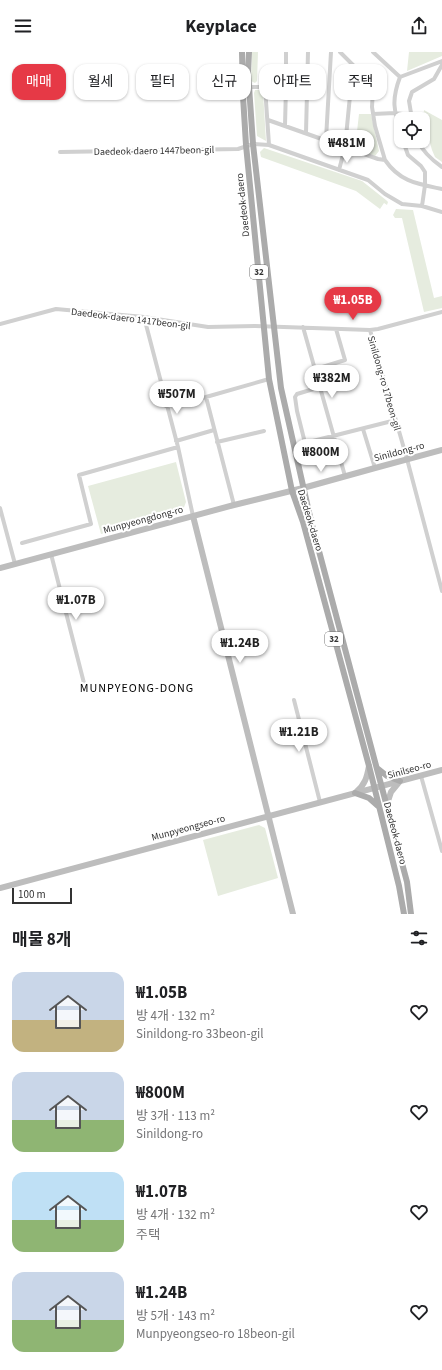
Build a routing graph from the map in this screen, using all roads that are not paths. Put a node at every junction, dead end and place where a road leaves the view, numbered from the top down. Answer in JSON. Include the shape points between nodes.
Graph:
{"nodes":[{"id":1,"x":242,"y":52,"type":"edge"},
{"id":2,"x":249,"y":52,"type":"edge"},
{"id":3,"x":286,"y":52,"type":"edge"},
{"id":4,"x":308,"y":52,"type":"edge"},
{"id":5,"x":331,"y":52,"type":"edge"},
{"id":6,"x":340,"y":52,"type":"edge"},
{"id":7,"x":372,"y":52,"type":"edge"},
{"id":8,"x":442,"y":61,"type":"edge"},
{"id":9,"x":249,"y":64,"type":"edge"},
{"id":10,"x":286,"y":64,"type":"edge"},
{"id":11,"x":352,"y":64,"type":"edge"},
{"id":12,"x":442,"y":65,"type":"edge"},
{"id":13,"x":400,"y":77,"type":"junction"},
{"id":14,"x":249,"y":100,"type":"edge"},
{"id":15,"x":266,"y":100,"type":"edge"},
{"id":16,"x":286,"y":100,"type":"edge"},
{"id":17,"x":350,"y":100,"type":"edge"},
{"id":18,"x":373,"y":100,"type":"edge"},
{"id":19,"x":395,"y":112,"type":"edge"},
{"id":20,"x":410,"y":112,"type":"edge"},
{"id":21,"x":394,"y":113,"type":"edge"},
{"id":22,"x":373,"y":114,"type":"junction"},
{"id":23,"x":268,"y":120,"type":"junction"},
{"id":24,"x":285,"y":125,"type":"junction"},
{"id":25,"x":306,"y":133,"type":"junction"},
{"id":26,"x":326,"y":139,"type":"junction"},
{"id":27,"x":249,"y":145,"type":"junction"},
{"id":28,"x":269,"y":145,"type":"junction"},
{"id":29,"x":345,"y":147,"type":"junction"},
{"id":30,"x":406,"y":148,"type":"edge"},
{"id":31,"x":421,"y":148,"type":"edge"},
{"id":32,"x":60,"y":152,"type":"dead end"},
{"id":33,"x":385,"y":160,"type":"junction"},
{"id":34,"x":442,"y":167,"type":"edge"},
{"id":35,"x":339,"y":170,"type":"junction"},
{"id":36,"x":425,"y":185,"type":"junction"},
{"id":37,"x":442,"y":190,"type":"edge"},
{"id":38,"x":422,"y":206,"type":"junction"},
{"id":39,"x":442,"y":212,"type":"edge"},
{"id":40,"x":442,"y":312,"type":"edge"},
{"id":41,"x":144,"y":317,"type":"junction"},
{"id":42,"x":0,"y":324,"type":"edge"},
{"id":43,"x":264,"y":327,"type":"junction"},
{"id":44,"x":274,"y":327,"type":"junction"},
{"id":45,"x":303,"y":328,"type":"junction"},
{"id":46,"x":336,"y":329,"type":"junction"},
{"id":47,"x":370,"y":330,"type":"junction"},
{"id":48,"x":316,"y":369,"type":"junction"},
{"id":49,"x":269,"y":379,"type":"junction"},
{"id":50,"x":320,"y":387,"type":"junction"},
{"id":51,"x":206,"y":397,"type":"junction"},
{"id":52,"x":166,"y":406,"type":"junction"},
{"id":53,"x":396,"y":420,"type":"junction"},
{"id":54,"x":363,"y":429,"type":"junction"},
{"id":55,"x":214,"y":430,"type":"junction"},
{"id":56,"x":264,"y":430,"type":"dead end"},
{"id":57,"x":333,"y":436,"type":"junction"},
{"id":58,"x":176,"y":441,"type":"junction"},
{"id":59,"x":217,"y":442,"type":"junction"},
{"id":60,"x":178,"y":447,"type":"junction"},
{"id":61,"x":442,"y":450,"type":"edge"},
{"id":62,"x":407,"y":459,"type":"junction"},
{"id":63,"x":375,"y":468,"type":"junction"},
{"id":64,"x":345,"y":476,"type":"junction"},
{"id":65,"x":303,"y":488,"type":"junction"},
{"id":66,"x":292,"y":491,"type":"junction"},
{"id":67,"x":234,"y":505,"type":"junction"},
{"id":68,"x":0,"y":508,"type":"edge"},
{"id":69,"x":193,"y":516,"type":"junction"},
{"id":70,"x":22,"y":543,"type":"dead end"},
{"id":71,"x":51,"y":554,"type":"junction"},
{"id":72,"x":15,"y":564,"type":"junction"},
{"id":73,"x":0,"y":568,"type":"edge"},
{"id":74,"x":442,"y":591,"type":"edge"},
{"id":75,"x":86,"y":691,"type":"dead end"},
{"id":76,"x":294,"y":700,"type":"dead end"},
{"id":77,"x":369,"y":766,"type":"junction"},
{"id":78,"x":376,"y":766,"type":"junction"},
{"id":79,"x":442,"y":770,"type":"edge"},
{"id":80,"x":422,"y":776,"type":"junction"},
{"id":81,"x":400,"y":781,"type":"junction"},
{"id":82,"x":382,"y":786,"type":"junction"},
{"id":83,"x":374,"y":788,"type":"junction"},
{"id":84,"x":355,"y":793,"type":"junction"},
{"id":85,"x":320,"y":802,"type":"junction"},
{"id":86,"x":387,"y":804,"type":"junction"},
{"id":87,"x":378,"y":806,"type":"junction"},
{"id":88,"x":269,"y":816,"type":"junction"},
{"id":89,"x":442,"y":851,"type":"edge"},
{"id":90,"x":0,"y":888,"type":"edge"},
{"id":91,"x":293,"y":914,"type":"edge"},
{"id":92,"x":404,"y":914,"type":"edge"},
{"id":93,"x":411,"y":914,"type":"edge"}],
"edges":[{"from":1,"to":27,"type":"main road","name":"Daedeok-daero","number":"32","via":[[243,96]]},
{"from":2,"to":9,"type":"main road","name":"Daedeok-daero","number":"32"},
{"from":3,"to":10,"type":"street"},
{"from":4,"to":25,"type":"street"},
{"from":5,"to":26,"type":"street"},
{"from":6,"to":11,"type":"street"},
{"from":7,"to":13,"type":"street"},
{"from":8,"to":13,"type":"street"},
{"from":12,"to":20,"type":"street","via":[[434,79],[412,92],[409,101]]},
{"from":13,"to":19,"type":"street","via":[[394,95]]},
{"from":14,"to":27,"type":"main road","name":"Daedeok-daero","number":"32"},
{"from":15,"to":23,"type":"street"},
{"from":16,"to":24,"type":"street"},
{"from":17,"to":29,"type":"street"},
{"from":18,"to":22,"type":"street"},
{"from":21,"to":22,"type":"street"},
{"from":22,"to":33,"type":"street"},
{"from":23,"to":24,"type":"street"},
{"from":23,"to":28,"type":"street"},
{"from":24,"to":25,"type":"street"},
{"from":25,"to":26,"type":"street"},
{"from":26,"to":29,"type":"street"},
{"from":27,"to":28,"type":"street","name":"Daedeok-daero 1447beon-gil"},
{"from":27,"to":32,"type":"street","name":"Daedeok-daero 1447beon-gil","via":[[238,149]]},
{"from":27,"to":43,"type":"main road","name":"Daedeok-daero","number":"32"},
{"from":27,"to":44,"type":"main road","name":"Daedeok-daero","number":"32"},
{"from":28,"to":35,"type":"street","name":"Daedeok-daero 1447beon-gil"},
{"from":29,"to":33,"type":"street"},
{"from":29,"to":35,"type":"street"},
{"from":30,"to":36,"type":"street","via":[[408,155],[424,172]]},
{"from":31,"to":34,"type":"street"},
{"from":33,"to":36,"type":"street","via":[[404,179]]},
{"from":35,"to":38,"type":"street","name":"Daedeok-daero 1447beon-gil","via":[[368,180],[402,204]]},
{"from":36,"to":37,"type":"street"},
{"from":36,"to":38,"type":"street"},
{"from":38,"to":39,"type":"street","name":"Daedeok-daero 1447beon-gil"},
{"from":40,"to":47,"type":"street","name":"Daedeok-daero 1417beon-gil"},
{"from":41,"to":42,"type":"street","name":"Daedeok-daero 1417beon-gil","via":[[56,309]]},
{"from":41,"to":43,"type":"street","name":"Daedeok-daero 1417beon-gil","via":[[208,327]]},
{"from":41,"to":52,"type":"street"},
{"from":43,"to":44,"type":"street","name":"Daedeok-daero 1417beon-gil"},
{"from":43,"to":49,"type":"main road","name":"Daedeok-daero","number":"32"},
{"from":44,"to":45,"type":"street","name":"Daedeok-daero 1417beon-gil"},
{"from":44,"to":65,"type":"main road","name":"Daedeok-daero","number":"32","via":[[281,388]]},
{"from":45,"to":46,"type":"street","name":"Daedeok-daero 1417beon-gil"},
{"from":45,"to":48,"type":"street"},
{"from":46,"to":47,"type":"street","name":"Daedeok-daero 1417beon-gil"},
{"from":46,"to":48,"type":"street","via":[[345,360]]},
{"from":47,"to":53,"type":"street","name":"Sinildong-ro 17beon-gil"},
{"from":48,"to":50,"type":"street"},
{"from":49,"to":51,"type":"street"},
{"from":49,"to":66,"type":"main road","name":"Daedeok-daero","number":"32"},
{"from":50,"to":57,"type":"street"},
{"from":50,"to":57,"type":"street","via":[[297,394],[295,397],[305,443]]},
{"from":51,"to":52,"type":"street"},
{"from":51,"to":55,"type":"street"},
{"from":52,"to":58,"type":"street"},
{"from":53,"to":54,"type":"street"},
{"from":53,"to":62,"type":"street","name":"Sinildong-ro 17beon-gil"},
{"from":54,"to":57,"type":"street"},
{"from":54,"to":63,"type":"street"},
{"from":55,"to":58,"type":"street"},
{"from":55,"to":59,"type":"street"},
{"from":56,"to":59,"type":"street"},
{"from":57,"to":64,"type":"street"},
{"from":58,"to":60,"type":"street"},
{"from":59,"to":67,"type":"street"},
{"from":60,"to":69,"type":"street"},
{"from":60,"to":70,"type":"street","via":[[79,475],[91,524]]},
{"from":61,"to":62,"type":"main road","name":"Sinildong-ro"},
{"from":62,"to":63,"type":"main road","name":"Sinildong-ro"},
{"from":62,"to":74,"type":"street","name":"Sinildong-ro 17beon-gil"},
{"from":63,"to":64,"type":"main road","name":"Sinildong-ro"},
{"from":64,"to":65,"type":"main road","name":"Sinildong-ro"},
{"from":65,"to":66,"type":"main road","name":"Sinildong-ro"},
{"from":65,"to":78,"type":"main road","name":"Daedeok-daero","number":"32"},
{"from":66,"to":67,"type":"main road","name":"Munpyeongdong-ro"},
{"from":66,"to":77,"type":"main road","name":"Daedeok-daero","number":"32","via":[[303,522]]},
{"from":67,"to":69,"type":"main road","name":"Munpyeongdong-ro"},
{"from":68,"to":72,"type":"street"},
{"from":69,"to":71,"type":"main road","name":"Munpyeongdong-ro"},
{"from":69,"to":88,"type":"main road"},
{"from":71,"to":72,"type":"main road","name":"Munpyeongdong-ro"},
{"from":71,"to":75,"type":"street"},
{"from":72,"to":73,"type":"main road","name":"Munpyeongdong-ro"},
{"from":76,"to":85,"type":"street"},
{"from":77,"to":83,"type":"main road","name":"Daedeok-daero","number":"32"},
{"from":77,"to":84,"type":"main road","via":[[365,782]]},
{"from":78,"to":81,"type":"main road","via":[[387,776]]},
{"from":78,"to":82,"type":"main road","name":"Daedeok-daero","number":"32"},
{"from":79,"to":80,"type":"main road","name":"Sinilseo-ro"},
{"from":80,"to":81,"type":"main road","name":"Sinilseo-ro"},
{"from":80,"to":89,"type":"street"},
{"from":81,"to":82,"type":"main road","name":"Sinilseo-ro"},
{"from":81,"to":86,"type":"main road","via":[[391,792]]},
{"from":82,"to":83,"type":"main road","name":"Munpyeongseo-ro"},
{"from":82,"to":86,"type":"main road","name":"Daedeok-daero","number":"32"},
{"from":83,"to":84,"type":"main road","name":"Munpyeongseo-ro"},
{"from":83,"to":87,"type":"main road","name":"Daedeok-daero","number":"32"},
{"from":84,"to":85,"type":"main road","name":"Munpyeongseo-ro"},
{"from":84,"to":87,"type":"main road","via":[[369,798]]},
{"from":85,"to":88,"type":"main road","name":"Munpyeongseo-ro"},
{"from":86,"to":93,"type":"main road","name":"Daedeok-daero","number":"32","via":[[407,882]]},
{"from":87,"to":92,"type":"main road","name":"Daedeok-daero","number":"32"},
{"from":88,"to":90,"type":"main road","name":"Munpyeongseo-ro"},
{"from":88,"to":91,"type":"main road"}]}
